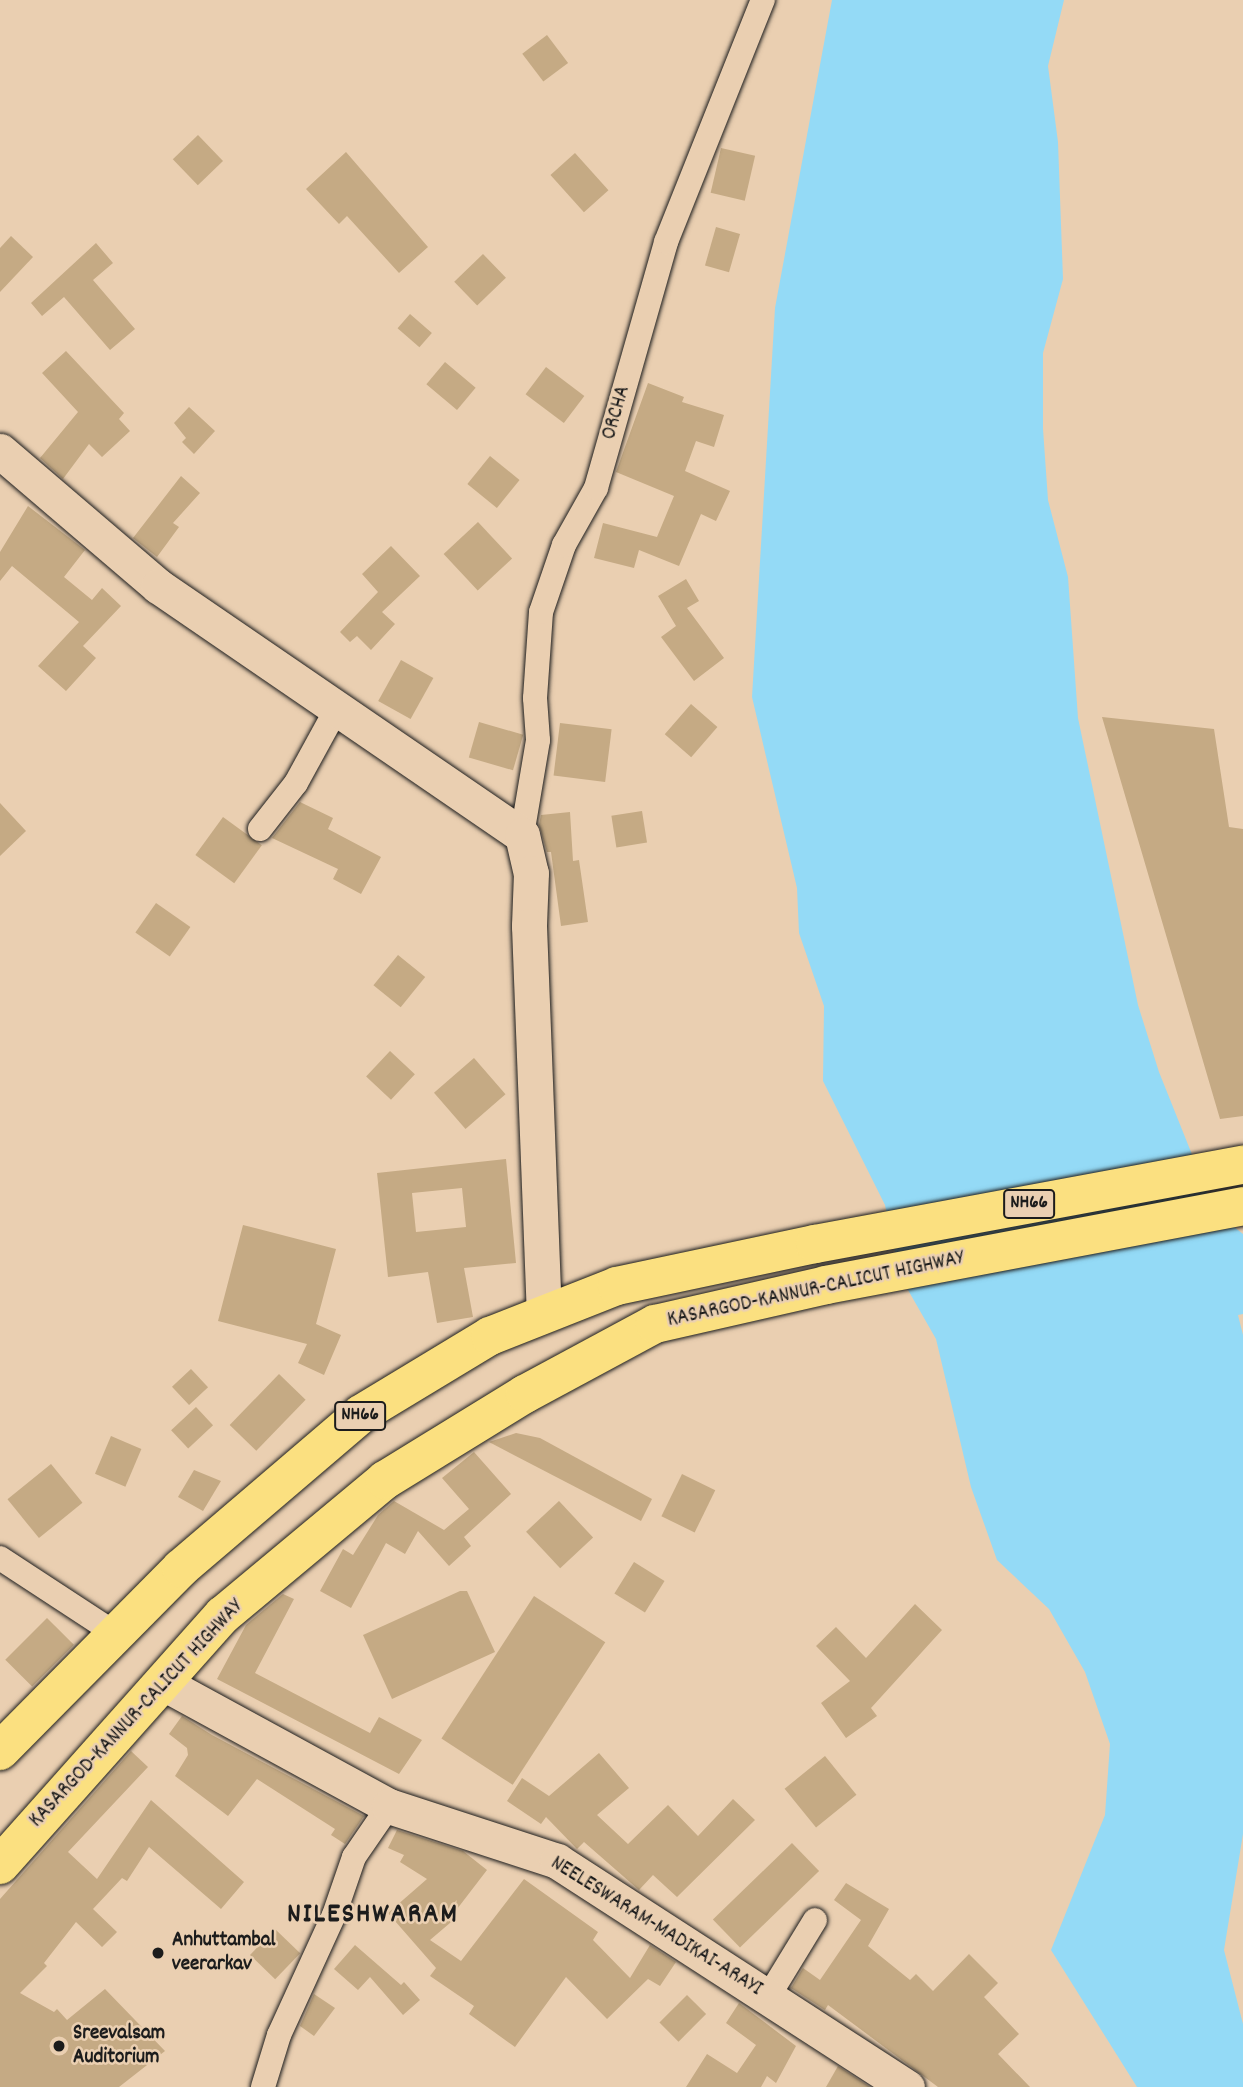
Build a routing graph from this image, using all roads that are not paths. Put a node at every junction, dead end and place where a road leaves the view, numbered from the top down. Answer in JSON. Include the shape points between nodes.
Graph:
{"nodes":[{"id":1,"x":763,"y":0,"type":"edge"},
{"id":2,"x":0,"y":451,"type":"edge"},
{"id":3,"x":337,"y":708,"type":"junction"},
{"id":4,"x":260,"y":829,"type":"dead end"},
{"id":5,"x":522,"y":835,"type":"junction"},
{"id":6,"x":1243,"y":1165,"type":"edge"},
{"id":7,"x":1243,"y":1206,"type":"edge"},
{"id":8,"x":544,"y":1315,"type":"junction"},
{"id":9,"x":0,"y":1559,"type":"edge"},
{"id":10,"x":116,"y":1634,"type":"junction"},
{"id":11,"x":165,"y":1684,"type":"junction"},
{"id":12,"x":0,"y":1751,"type":"edge"},
{"id":13,"x":389,"y":1806,"type":"junction"},
{"id":14,"x":0,"y":1866,"type":"edge"},
{"id":15,"x":815,"y":1920,"type":"dead end"},
{"id":16,"x":768,"y":1997,"type":"junction"},
{"id":17,"x":263,"y":2087,"type":"edge"},
{"id":18,"x":906,"y":2087,"type":"edge"}],
"edges":[{"from":1,"to":5,"type":"street","name":"ORCHA","via":[[666,242],[596,488],[564,545],[541,612],[535,698],[538,740]]},
{"from":2,"to":3,"type":"main road","via":[[158,586]]},
{"from":3,"to":4,"type":"street","via":[[296,783]]},
{"from":3,"to":5,"type":"main road"},
{"from":5,"to":8,"type":"main road","via":[[531,873],[529,926]]},
{"from":6,"to":8,"type":"highway","name":"KASARGOD-KANNUR-CALICUT HIGHWAY","number":"NH66","via":[[617,1286]]},
{"from":7,"to":11,"type":"highway","name":"KASARGOD-KANNUR-CALICUT HIGHWAY","number":"NH66","via":[[826,1285],[655,1324],[525,1394],[384,1480],[223,1615]]},
{"from":8,"to":10,"type":"highway","name":"KASARGOD-KANNUR-CALICUT HIGHWAY","number":"NH66","via":[[491,1336],[361,1414],[181,1568]]},
{"from":9,"to":10,"type":"street"},
{"from":10,"to":12,"type":"highway","name":"KASARGOD-KANNUR-CALICUT HIGHWAY","number":"NH66"},
{"from":11,"to":13,"type":"main road","name":"NEELESWARAM-MADIKAI-ARAYI"},
{"from":11,"to":14,"type":"highway","name":"KASARGOD-KANNUR-CALICUT HIGHWAY","number":"NH66"},
{"from":13,"to":16,"type":"main road","name":"NEELESWARAM-MADIKAI-ARAYI","via":[[557,1861]]},
{"from":13,"to":17,"type":"street","via":[[354,1857],[334,1915],[279,2035]]},
{"from":15,"to":16,"type":"street"},
{"from":16,"to":18,"type":"main road","name":"NEELESWARAM-MADIKAI-ARAYI"}]}
